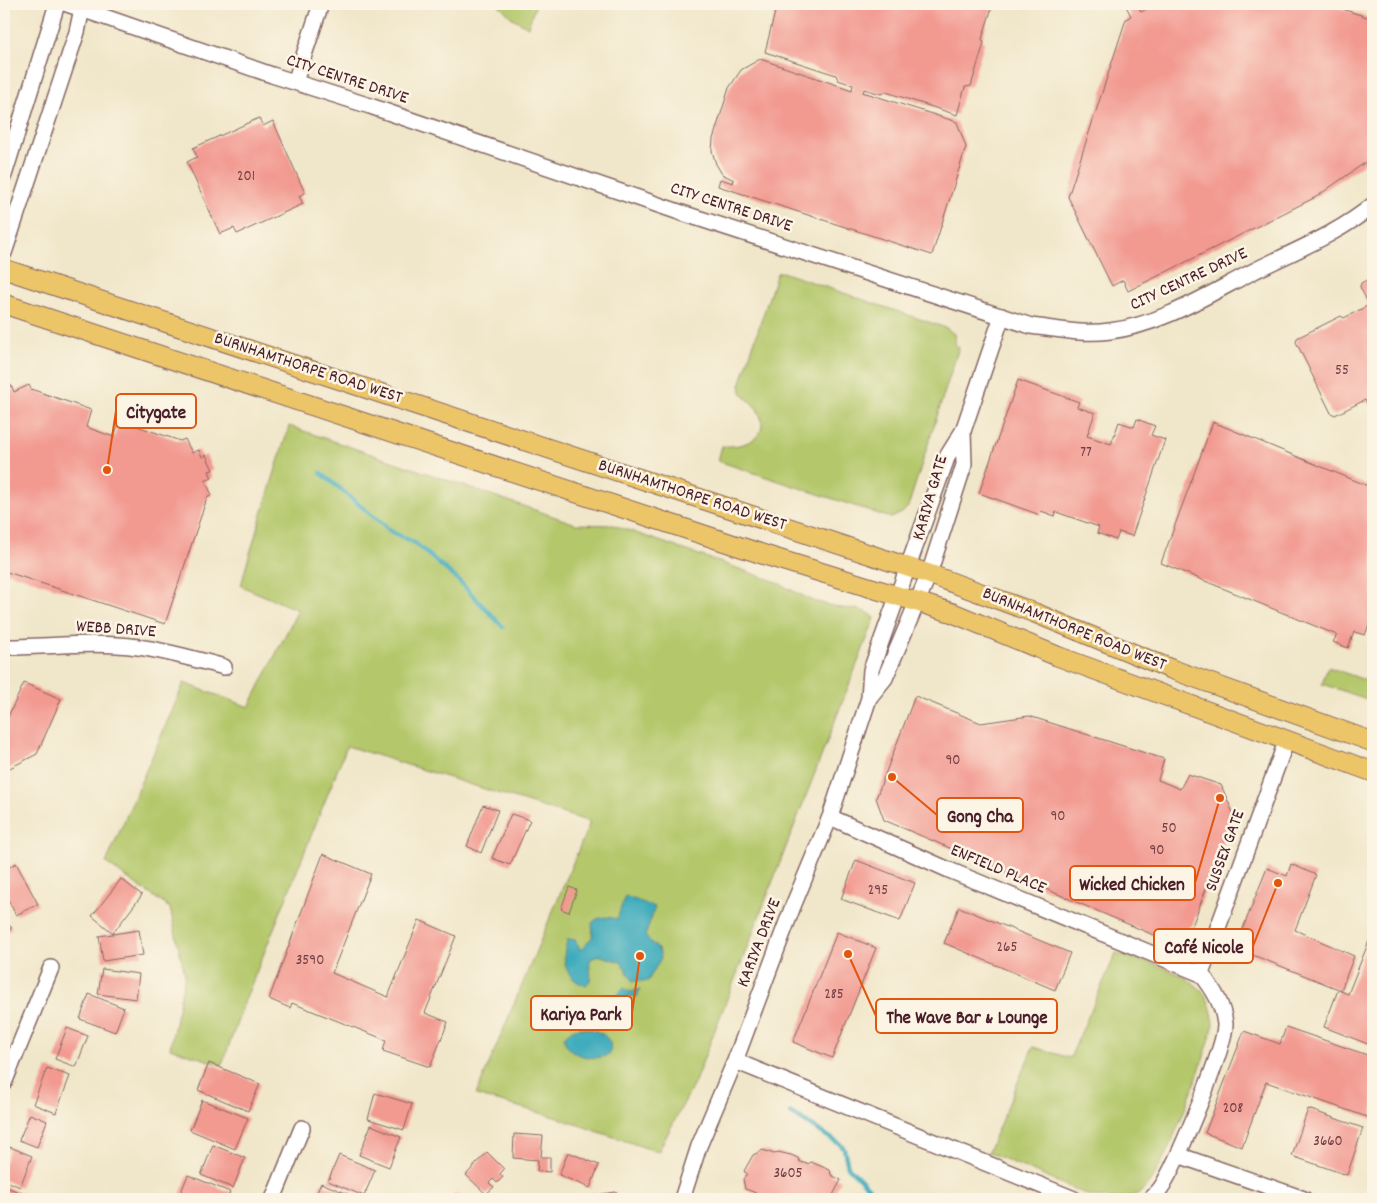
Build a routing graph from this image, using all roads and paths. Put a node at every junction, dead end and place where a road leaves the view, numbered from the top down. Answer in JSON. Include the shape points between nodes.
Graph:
{"nodes":[{"id":1,"x":57,"y":4,"type":"edge"},
{"id":2,"x":67,"y":4,"type":"edge"},
{"id":3,"x":321,"y":4,"type":"edge"},
{"id":4,"x":83,"y":7,"type":"edge"},
{"id":5,"x":295,"y":82,"type":"junction"},
{"id":6,"x":4,"y":175,"type":"edge"},
{"id":7,"x":1373,"y":205,"type":"edge"},
{"id":8,"x":4,"y":253,"type":"edge"},
{"id":9,"x":4,"y":269,"type":"edge"},
{"id":10,"x":4,"y":304,"type":"edge"},
{"id":11,"x":1002,"y":316,"type":"junction"},
{"id":12,"x":963,"y":431,"type":"junction"},
{"id":13,"x":908,"y":568,"type":"junction"},
{"id":14,"x":928,"y":574,"type":"junction"},
{"id":15,"x":898,"y":596,"type":"junction"},
{"id":16,"x":917,"y":602,"type":"junction"},
{"id":17,"x":4,"y":646,"type":"edge"},
{"id":18,"x":224,"y":667,"type":"dead end"},
{"id":19,"x":869,"y":698,"type":"junction"},
{"id":20,"x":1286,"y":742,"type":"junction"},
{"id":21,"x":1373,"y":742,"type":"edge"},
{"id":22,"x":1373,"y":772,"type":"edge"},
{"id":23,"x":830,"y":817,"type":"junction"},
{"id":24,"x":51,"y":968,"type":"dead end"},
{"id":25,"x":1201,"y":974,"type":"junction"},
{"id":26,"x":735,"y":1061,"type":"junction"},
{"id":27,"x":4,"y":1082,"type":"edge"},
{"id":28,"x":302,"y":1128,"type":"dead end"},
{"id":29,"x":1178,"y":1155,"type":"junction"},
{"id":30,"x":273,"y":1199,"type":"edge"},
{"id":31,"x":682,"y":1199,"type":"edge"},
{"id":32,"x":1074,"y":1199,"type":"edge"},
{"id":33,"x":1151,"y":1199,"type":"edge"},
{"id":34,"x":1304,"y":1199,"type":"edge"}],
"edges":[{"from":1,"to":6,"type":"street"},
{"from":2,"to":4,"type":"street","name":"CITY CENTRE DRIVE"},
{"from":3,"to":5,"type":"street"},
{"from":4,"to":5,"type":"street","name":"CITY CENTRE DRIVE"},
{"from":4,"to":8,"type":"street","via":[[69,59]]},
{"from":5,"to":11,"type":"street","name":"CITY CENTRE DRIVE","via":[[679,212]]},
{"from":7,"to":11,"type":"street","name":"CITY CENTRE DRIVE","via":[[1358,218],[1313,242],[1142,324],[1109,332],[1074,332],[1031,326]]},
{"from":9,"to":13,"type":"main road","name":"BURNHAMTHORPE ROAD WEST"},
{"from":10,"to":15,"type":"main road","name":"BURNHAMTHORPE ROAD WEST"},
{"from":11,"to":12,"type":"street","name":"KARIYA GATE"},
{"from":12,"to":13,"type":"street","name":"KARIYA GATE","via":[[948,455]]},
{"from":12,"to":14,"type":"street","name":"KARIYA GATE","via":[[964,465]]},
{"from":13,"to":14,"type":"main road","name":"BURNHAMTHORPE ROAD WEST"},
{"from":13,"to":15,"type":"street","name":"KARIYA DRIVE"},
{"from":14,"to":16,"type":"street","name":"KARIYA DRIVE"},
{"from":14,"to":21,"type":"main road","name":"BURNHAMTHORPE ROAD WEST","via":[[1027,610],[1171,669]]},
{"from":15,"to":16,"type":"main road","name":"BURNHAMTHORPE ROAD WEST"},
{"from":15,"to":19,"type":"street","name":"KARIYA DRIVE","via":[[871,670]]},
{"from":16,"to":19,"type":"street","name":"KARIYA DRIVE","via":[[886,678]]},
{"from":16,"to":20,"type":"main road","name":"BURNHAMTHORPE ROAD WEST"},
{"from":17,"to":18,"type":"street","name":"WEBB DRIVE","via":[[137,647]]},
{"from":19,"to":23,"type":"street","name":"KARIYA DRIVE"},
{"from":20,"to":22,"type":"main road","name":"BURNHAMTHORPE ROAD WEST"},
{"from":20,"to":25,"type":"street","name":"SUSSEX GATE"},
{"from":23,"to":25,"type":"street","name":"ENFIELD PLACE"},
{"from":23,"to":26,"type":"street","name":"KARIYA DRIVE"},
{"from":24,"to":27,"type":"street"},
{"from":25,"to":29,"type":"street","via":[[1220,1001],[1225,1026]]},
{"from":26,"to":31,"type":"street","name":"KARIYA DRIVE","via":[[699,1146]]},
{"from":26,"to":32,"type":"street"},
{"from":28,"to":30,"type":"street"},
{"from":29,"to":33,"type":"street","via":[[1165,1183]]},
{"from":29,"to":34,"type":"street"}]}
